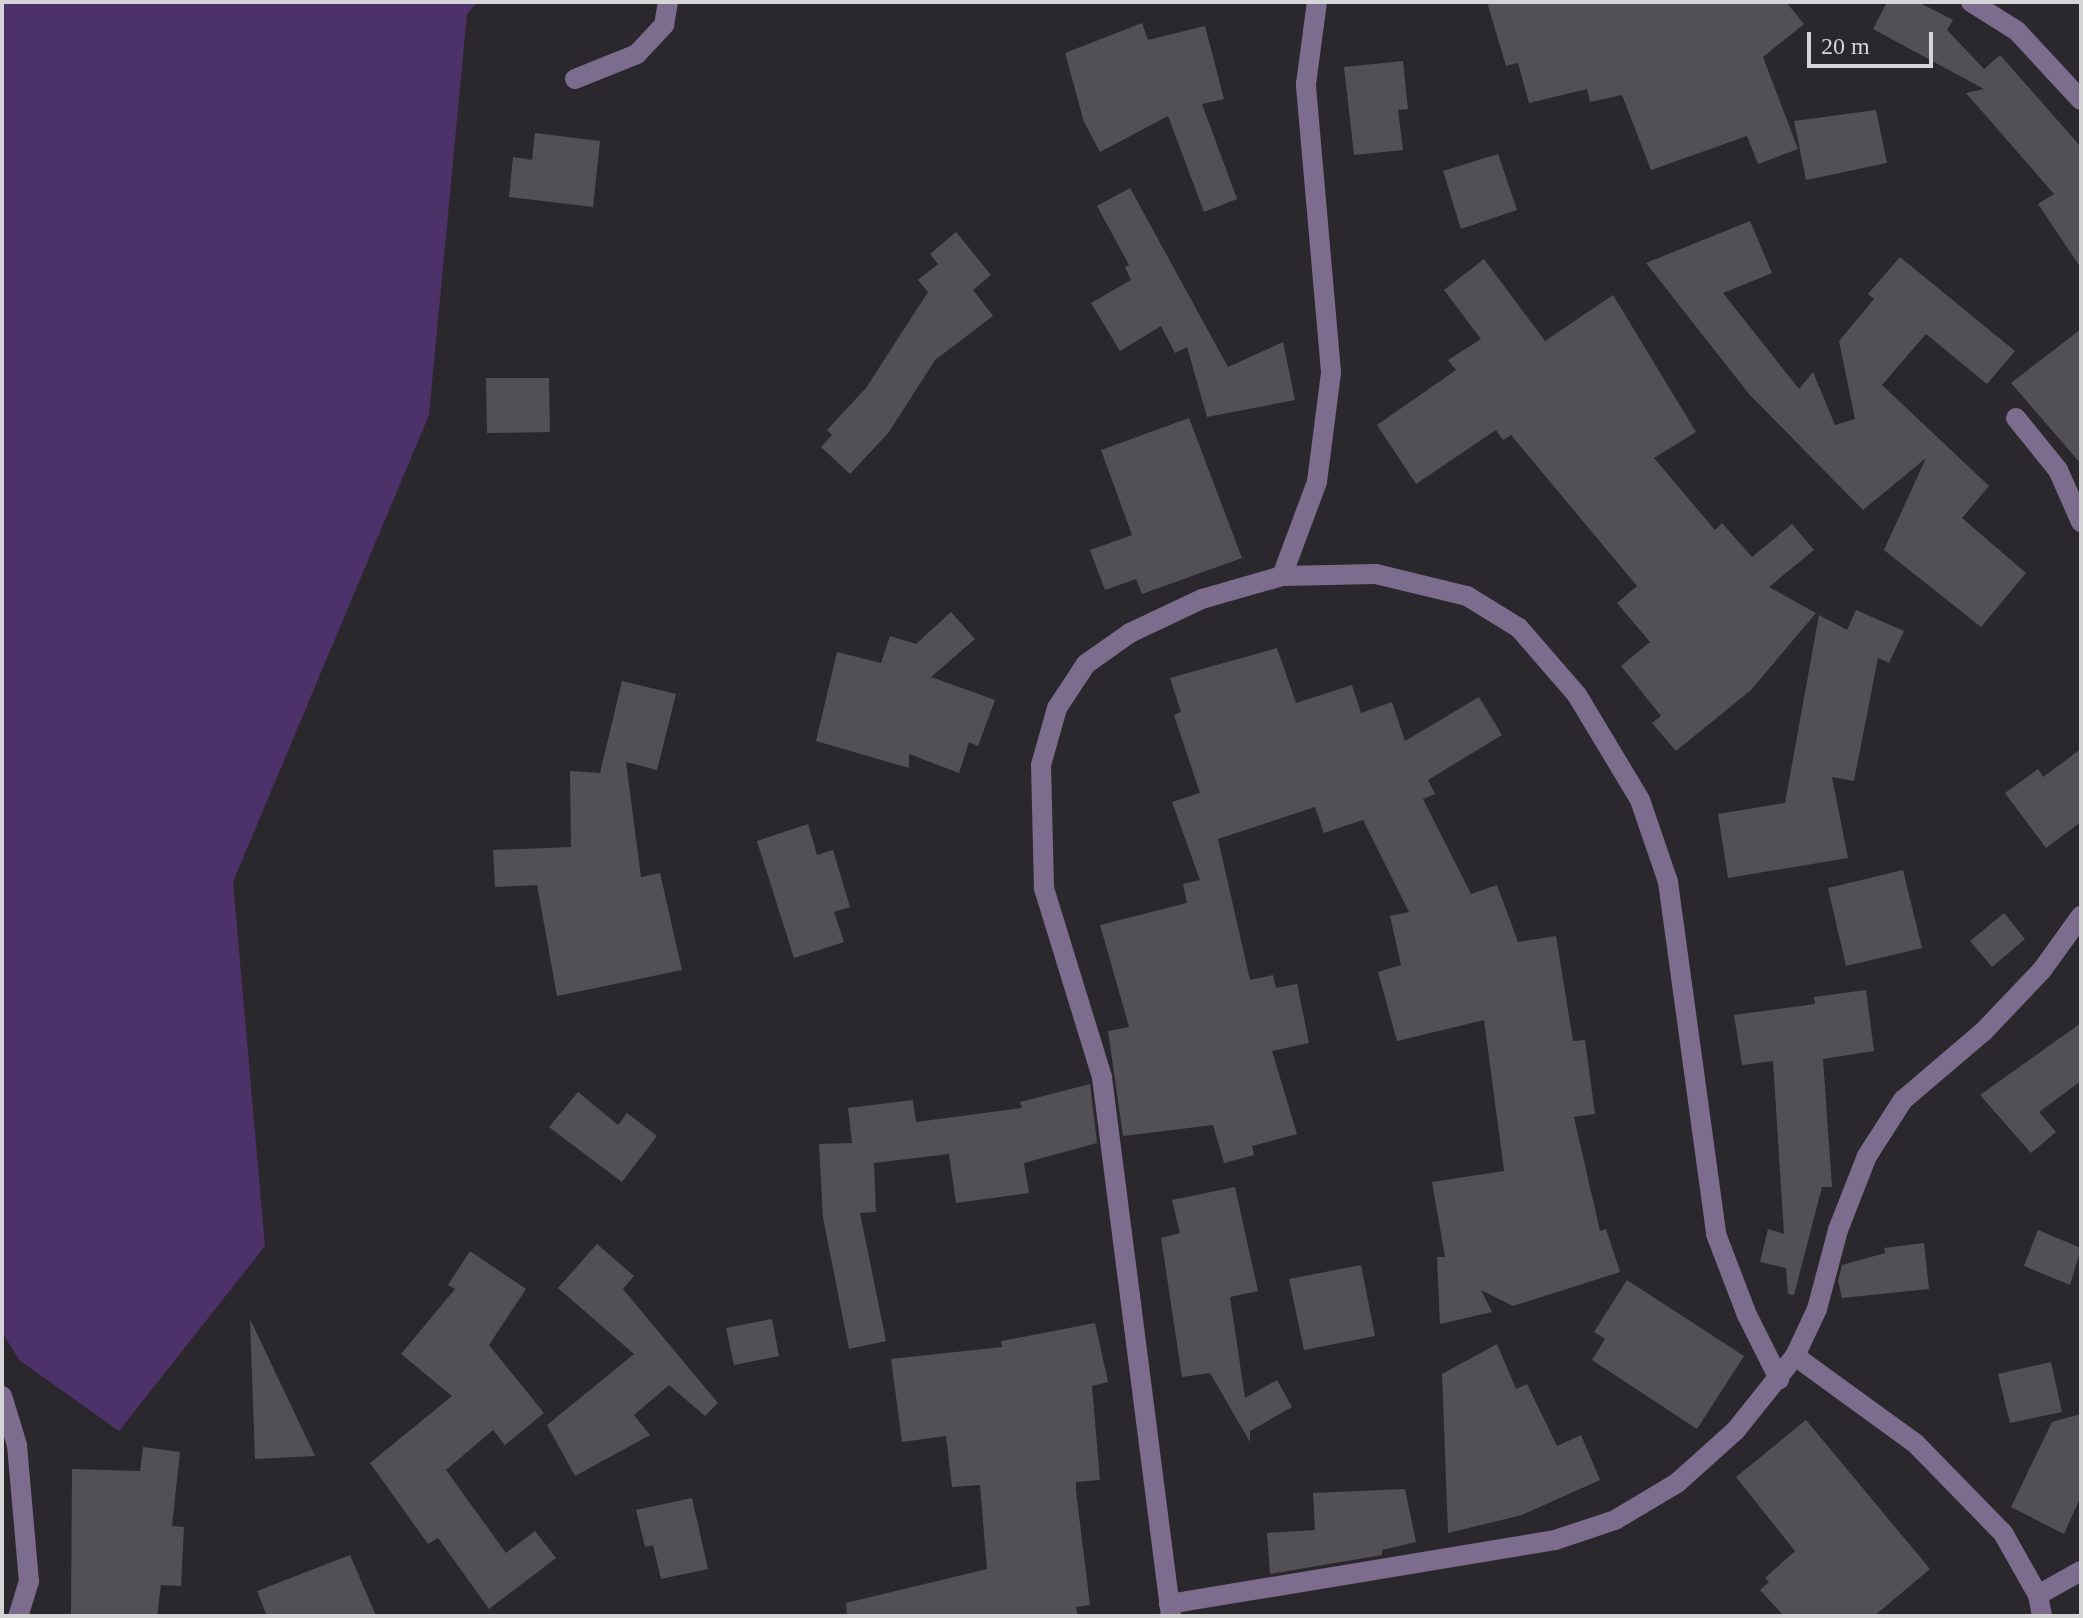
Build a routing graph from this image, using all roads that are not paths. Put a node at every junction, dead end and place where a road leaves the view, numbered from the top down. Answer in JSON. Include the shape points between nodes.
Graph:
{"nodes":[{"id":1,"x":668,"y":2,"type":"edge"},
{"id":2,"x":1317,"y":2,"type":"edge"},
{"id":3,"x":1971,"y":2,"type":"edge"},
{"id":4,"x":575,"y":79,"type":"dead end"},
{"id":5,"x":2081,"y":100,"type":"edge"},
{"id":6,"x":2016,"y":418,"type":"dead end"},
{"id":7,"x":2081,"y":522,"type":"edge"},
{"id":8,"x":1282,"y":576,"type":"junction"},
{"id":9,"x":2078,"y":929,"type":"edge"},
{"id":10,"x":1795,"y":1356,"type":"junction"},
{"id":11,"x":1779,"y":1379,"type":"junction"},
{"id":12,"x":2,"y":1396,"type":"edge"},
{"id":13,"x":2081,"y":1571,"type":"edge"},
{"id":14,"x":2038,"y":1595,"type":"junction"},
{"id":15,"x":1170,"y":1610,"type":"edge"},
{"id":16,"x":18,"y":1616,"type":"edge"},
{"id":17,"x":2042,"y":1616,"type":"edge"}],
"edges":[{"from":1,"to":4,"type":"street","via":[[664,25],[637,54]]},
{"from":2,"to":8,"type":"street","via":[[1306,84],[1331,372],[1317,482]]},
{"from":3,"to":5,"type":"street","via":[[2017,31]]},
{"from":6,"to":7,"type":"street","via":[[2058,470]]},
{"from":8,"to":11,"type":"street","via":[[1376,574],[1467,596],[1519,628],[1577,695],[1618,757],[1640,800],[1668,882],[1716,1234]]},
{"from":8,"to":15,"type":"street","via":[[1202,599],[1130,633],[1086,664],[1057,708],[1041,765],[1044,888],[1102,1077]]},
{"from":9,"to":10,"type":"street","via":[[1983,1032],[1903,1100],[1867,1156],[1838,1230],[1817,1309]]},
{"from":10,"to":11,"type":"street"},
{"from":10,"to":14,"type":"street","via":[[1916,1444],[2003,1533]]},
{"from":11,"to":15,"type":"street","via":[[1736,1430],[1677,1483],[1615,1520],[1555,1540]]},
{"from":12,"to":16,"type":"street","via":[[17,1445],[29,1581]]},
{"from":13,"to":14,"type":"street"},
{"from":14,"to":17,"type":"street"}]}
